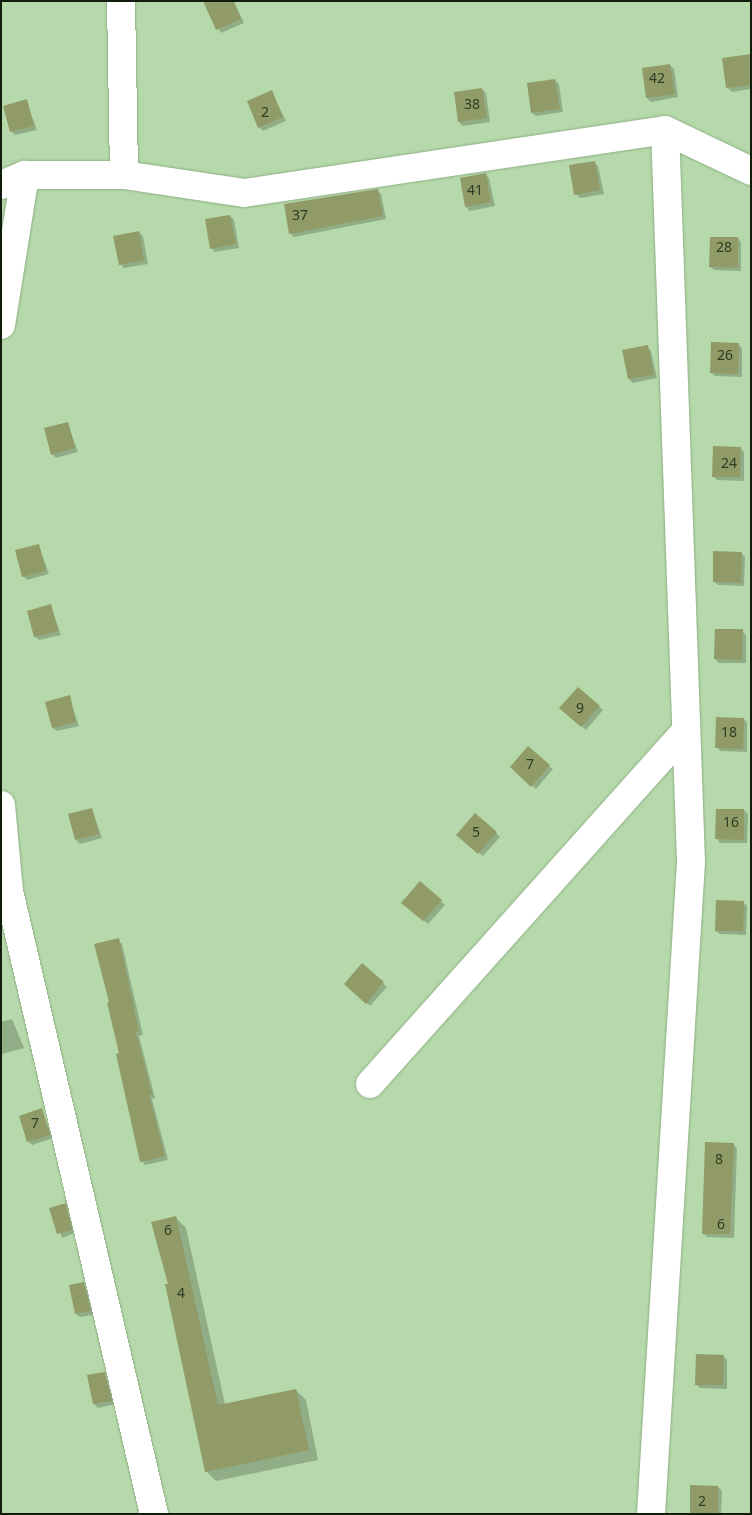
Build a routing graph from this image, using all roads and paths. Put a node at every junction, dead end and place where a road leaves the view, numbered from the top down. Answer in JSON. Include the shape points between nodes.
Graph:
{"nodes":[{"id":1,"x":121,"y":1,"type":"edge"},
{"id":2,"x":666,"y":130,"type":"junction"},
{"id":3,"x":751,"y":171,"type":"edge"},
{"id":4,"x":124,"y":175,"type":"junction"},
{"id":5,"x":13,"y":180,"type":"edge"},
{"id":6,"x":1,"y":325,"type":"edge"},
{"id":7,"x":686,"y":732,"type":"junction"},
{"id":8,"x":1,"y":805,"type":"edge"},
{"id":9,"x":370,"y":1084,"type":"dead end"},
{"id":10,"x":154,"y":1514,"type":"edge"},
{"id":11,"x":652,"y":1514,"type":"edge"}],
"edges":[{"from":1,"to":4,"type":"street"},
{"from":2,"to":3,"type":"street"},
{"from":2,"to":4,"type":"street","via":[[244,193]]},
{"from":2,"to":7,"type":"street"},
{"from":4,"to":5,"type":"street"},
{"from":5,"to":6,"type":"street"},
{"from":7,"to":9,"type":"street"},
{"from":7,"to":11,"type":"street","via":[[691,862]]},
{"from":8,"to":10,"type":"street","via":[[9,891]]}]}
